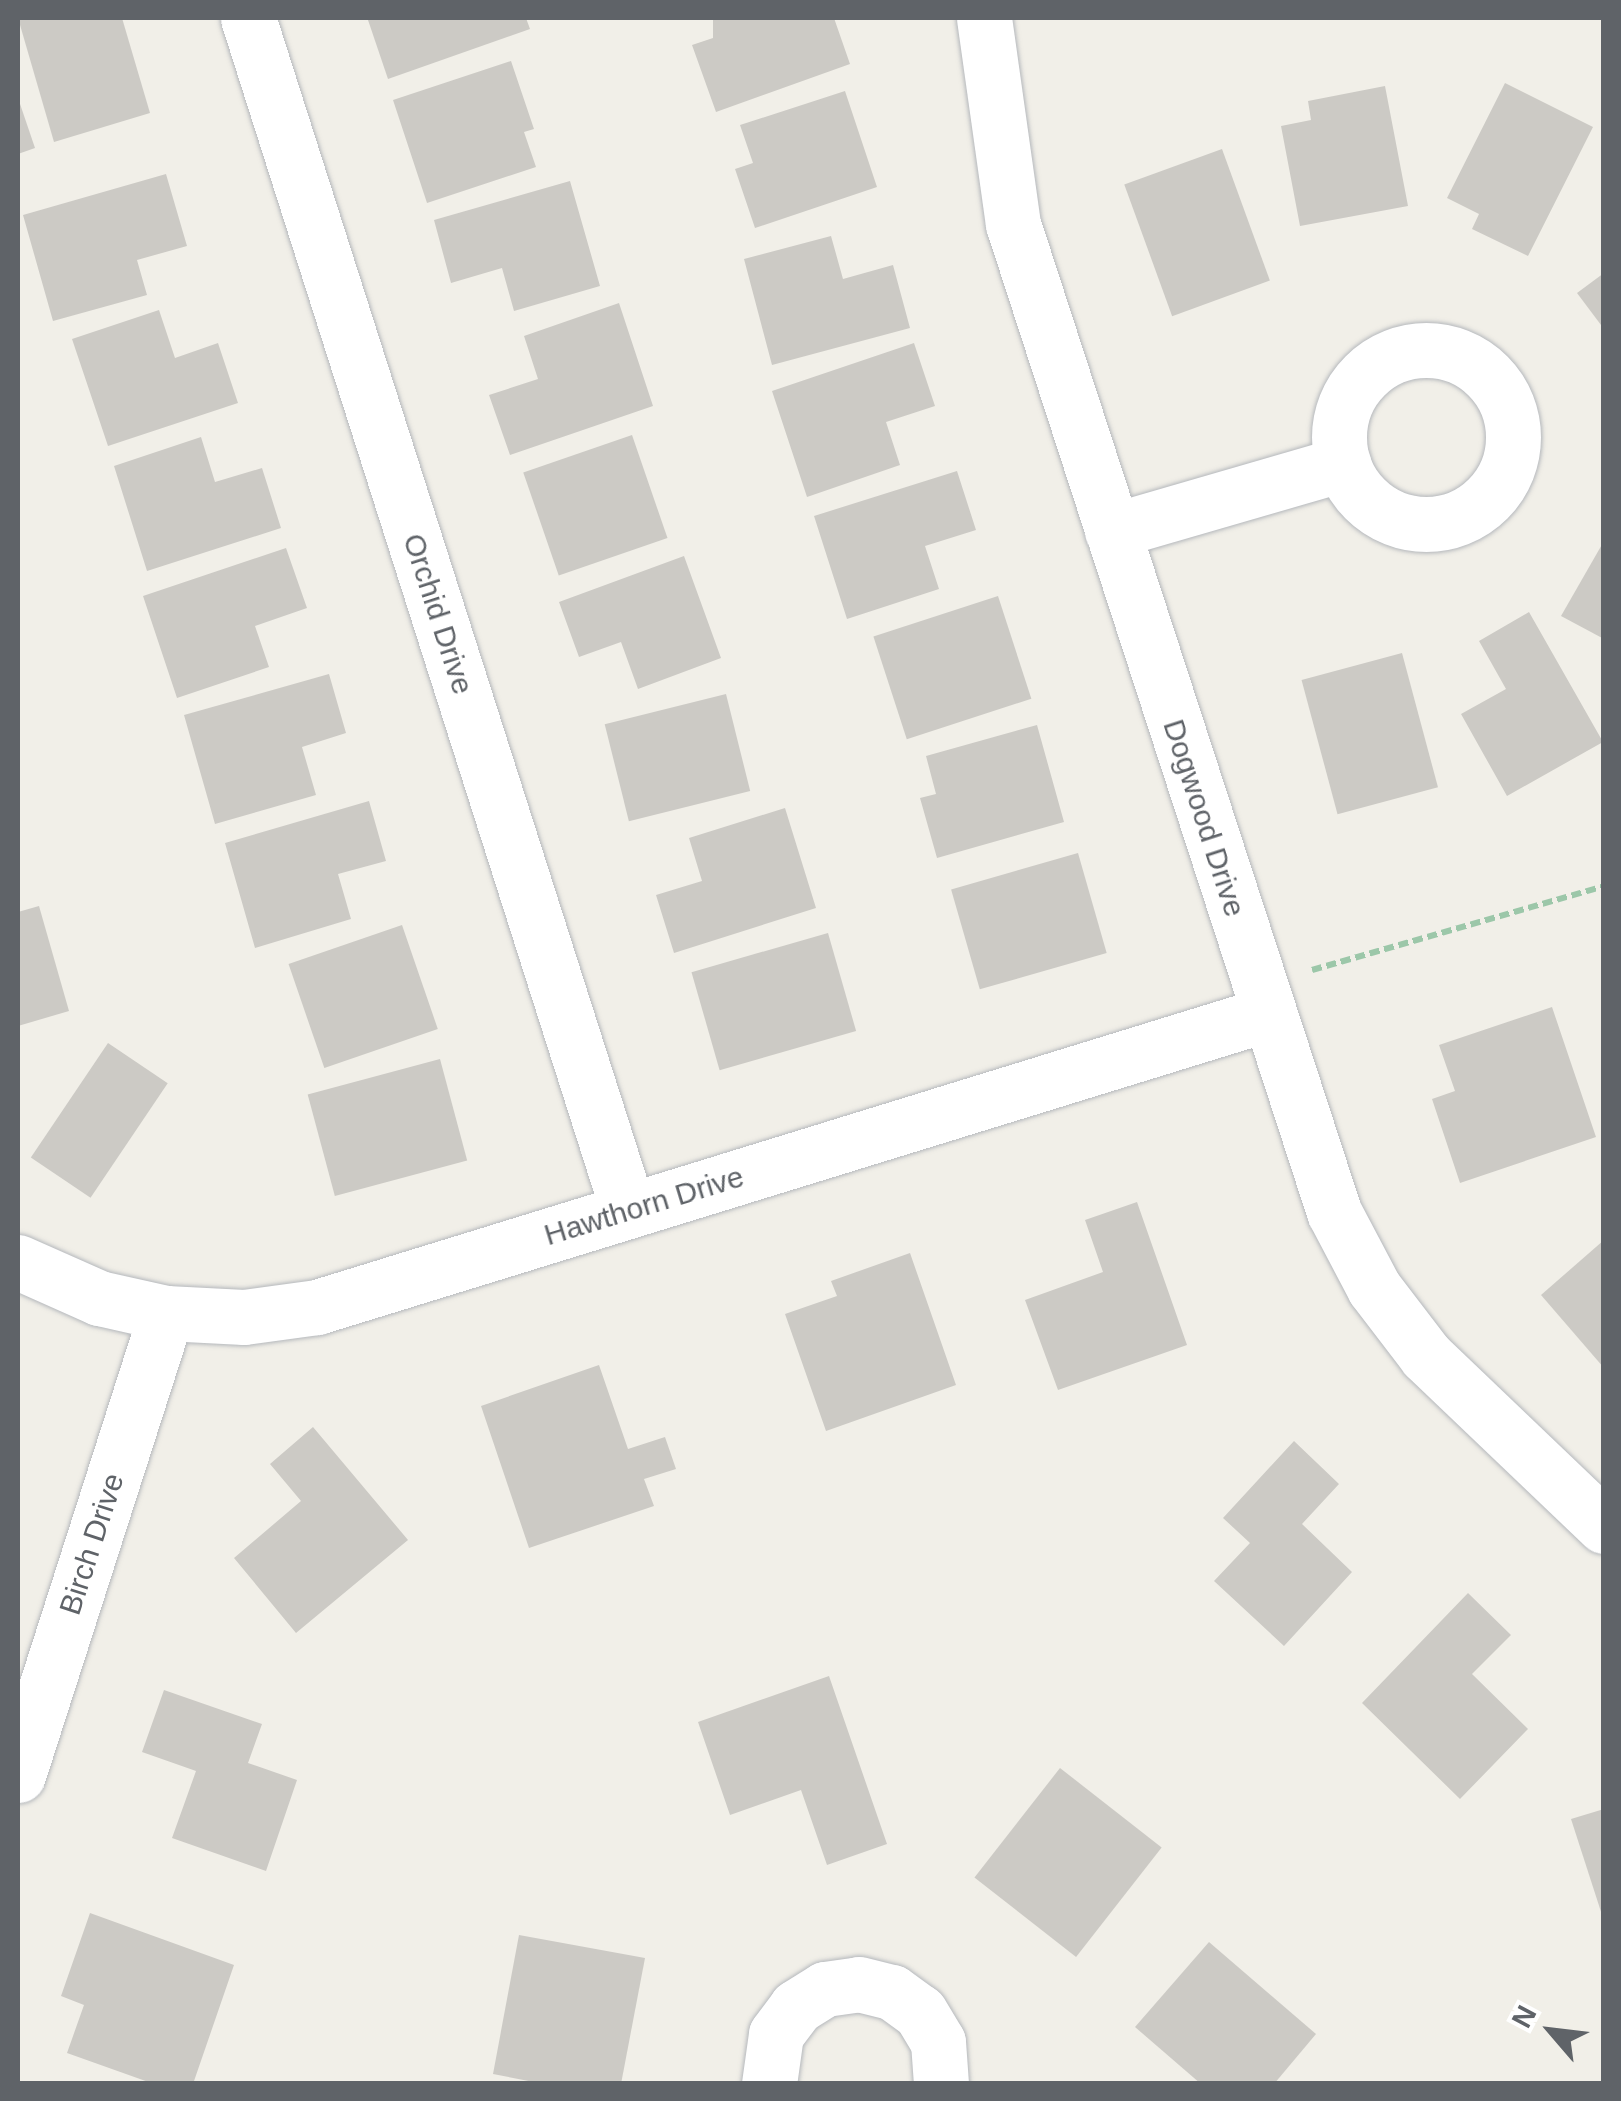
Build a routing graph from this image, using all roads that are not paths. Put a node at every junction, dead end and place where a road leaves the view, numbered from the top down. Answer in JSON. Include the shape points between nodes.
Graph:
{"nodes":[{"id":1,"x":248,"y":18,"type":"edge"},
{"id":2,"x":984,"y":18,"type":"edge"},
{"id":3,"x":1343,"y":464,"type":"dead end"},
{"id":4,"x":1112,"y":531,"type":"junction"},
{"id":5,"x":1263,"y":1001,"type":"junction"},
{"id":6,"x":628,"y":1210,"type":"junction"},
{"id":7,"x":18,"y":1262,"type":"edge"},
{"id":8,"x":166,"y":1313,"type":"junction"},
{"id":9,"x":1604,"y":1526,"type":"edge"},
{"id":10,"x":18,"y":1775,"type":"edge"},
{"id":11,"x":769,"y":2084,"type":"edge"},
{"id":12,"x":941,"y":2084,"type":"edge"}],
"edges":[{"from":1,"to":6,"type":"street","name":"Orchid Drive"},
{"from":2,"to":4,"type":"street","name":"Dogwood Drive","via":[[1006,199]]},
{"from":3,"to":4,"type":"street"},
{"from":4,"to":5,"type":"street","name":"Dogwood Drive"},
{"from":5,"to":6,"type":"street","name":"Hawthorn Drive"},
{"from":5,"to":9,"type":"street","name":"Dogwood Drive","via":[[1334,1212],[1374,1288],[1436,1367]]},
{"from":6,"to":8,"type":"street","name":"Hawthorn Drive","via":[[318,1307],[244,1317]]},
{"from":7,"to":8,"type":"street","name":"Hawthorn Drive","via":[[99,1298]]},
{"from":8,"to":10,"type":"street","name":"Birch Drive"},
{"from":11,"to":12,"type":"street","via":[[776,2034],[796,2006],[826,1989],[859,1984],[892,1992],[920,2012],[938,2042]]}]}
